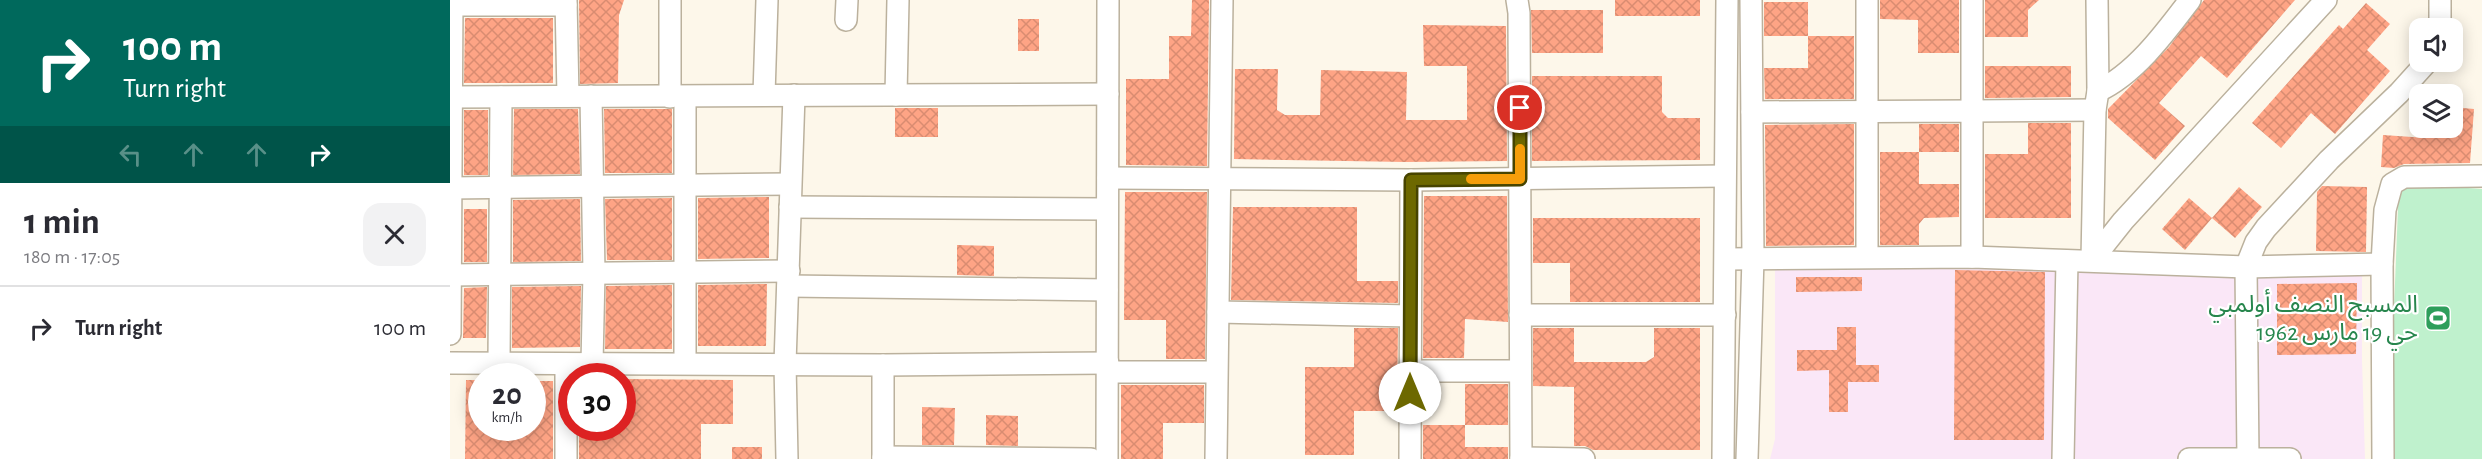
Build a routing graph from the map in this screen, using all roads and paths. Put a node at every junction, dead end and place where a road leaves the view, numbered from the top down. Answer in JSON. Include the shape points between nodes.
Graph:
{"nodes":[{"id":1,"x":670,"y":0,"type":"edge"},
{"id":2,"x":767,"y":0,"type":"edge"},
{"id":3,"x":898,"y":0,"type":"edge"},
{"id":4,"x":1108,"y":0,"type":"edge"},
{"id":5,"x":1222,"y":0,"type":"edge"},
{"id":6,"x":1517,"y":0,"type":"edge"},
{"id":7,"x":1727,"y":0,"type":"edge"},
{"id":8,"x":1751,"y":0,"type":"edge"},
{"id":9,"x":1867,"y":0,"type":"edge"},
{"id":10,"x":1972,"y":0,"type":"edge"},
{"id":11,"x":2097,"y":0,"type":"edge"},
{"id":12,"x":2190,"y":0,"type":"edge"},
{"id":13,"x":2326,"y":0,"type":"edge"},
{"id":14,"x":2440,"y":0,"type":"edge"},
{"id":15,"x":566,"y":2,"type":"edge"},
{"id":16,"x":452,"y":3,"type":"edge"},
{"id":17,"x":2440,"y":18,"type":"edge"},
{"id":18,"x":2418,"y":72,"type":"edge"},
{"id":19,"x":1108,"y":94,"type":"junction"},
{"id":20,"x":764,"y":95,"type":"junction"},
{"id":21,"x":794,"y":95,"type":"junction"},
{"id":22,"x":896,"y":95,"type":"junction"},
{"id":23,"x":568,"y":96,"type":"junction"},
{"id":24,"x":591,"y":96,"type":"junction"},
{"id":25,"x":451,"y":97,"type":"edge"},
{"id":26,"x":501,"y":97,"type":"junction"},
{"id":27,"x":677,"y":97,"type":"junction"},
{"id":28,"x":2096,"y":101,"type":"junction"},
{"id":29,"x":1867,"y":110,"type":"junction"},
{"id":30,"x":1972,"y":111,"type":"junction"},
{"id":31,"x":1752,"y":112,"type":"junction"},
{"id":32,"x":1724,"y":176,"type":"junction"},
{"id":33,"x":2482,"y":176,"type":"edge"},
{"id":34,"x":1108,"y":178,"type":"junction"},
{"id":35,"x":1520,"y":179,"type":"junction"},
{"id":36,"x":1220,"y":180,"type":"junction"},
{"id":37,"x":1411,"y":180,"type":"junction"},
{"id":38,"x":684,"y":183,"type":"junction"},
{"id":39,"x":593,"y":184,"type":"junction"},
{"id":40,"x":790,"y":184,"type":"junction"},
{"id":41,"x":500,"y":186,"type":"junction"},
{"id":42,"x":451,"y":188,"type":"edge"},
{"id":43,"x":790,"y":207,"type":"junction"},
{"id":44,"x":1107,"y":209,"type":"junction"},
{"id":45,"x":451,"y":251,"type":"edge"},
{"id":46,"x":1867,"y":257,"type":"junction"},
{"id":47,"x":1972,"y":257,"type":"junction"},
{"id":48,"x":1725,"y":258,"type":"junction"},
{"id":49,"x":1753,"y":258,"type":"junction"},
{"id":50,"x":2092,"y":260,"type":"junction"},
{"id":51,"x":2067,"y":261,"type":"junction"},
{"id":52,"x":2382,"y":264,"type":"junction"},
{"id":53,"x":2246,"y":267,"type":"junction"},
{"id":54,"x":684,"y":272,"type":"junction"},
{"id":55,"x":594,"y":273,"type":"junction"},
{"id":56,"x":500,"y":274,"type":"junction"},
{"id":57,"x":451,"y":275,"type":"edge"},
{"id":58,"x":789,"y":278,"type":"junction"},
{"id":59,"x":1107,"y":290,"type":"junction"},
{"id":60,"x":1218,"y":312,"type":"junction"},
{"id":61,"x":1520,"y":315,"type":"junction"},
{"id":62,"x":1725,"y":315,"type":"junction"},
{"id":63,"x":1410,"y":316,"type":"junction"},
{"id":64,"x":450,"y":334,"type":"edge"},
{"id":65,"x":450,"y":363,"type":"edge"},
{"id":66,"x":468,"y":363,"type":"edge"},
{"id":67,"x":498,"y":363,"type":"edge"},
{"id":68,"x":592,"y":363,"type":"edge"},
{"id":69,"x":636,"y":363,"type":"edge"},
{"id":70,"x":685,"y":363,"type":"junction"},
{"id":71,"x":785,"y":364,"type":"junction"},
{"id":72,"x":883,"y":365,"type":"junction"},
{"id":73,"x":1108,"y":367,"type":"junction"},
{"id":74,"x":1410,"y":371,"type":"junction"},
{"id":75,"x":1520,"y":371,"type":"junction"},
{"id":76,"x":1216,"y":372,"type":"junction"},
{"id":77,"x":566,"y":441,"type":"edge"},
{"id":78,"x":883,"y":458,"type":"edge"},
{"id":79,"x":1521,"y":458,"type":"edge"},
{"id":80,"x":566,"y":459,"type":"edge"},
{"id":81,"x":787,"y":459,"type":"edge"},
{"id":82,"x":1008,"y":459,"type":"edge"},
{"id":83,"x":1091,"y":459,"type":"edge"},
{"id":84,"x":1107,"y":459,"type":"edge"},
{"id":85,"x":1216,"y":459,"type":"edge"},
{"id":86,"x":1410,"y":459,"type":"edge"},
{"id":87,"x":1584,"y":459,"type":"edge"},
{"id":88,"x":1723,"y":459,"type":"edge"},
{"id":89,"x":1747,"y":459,"type":"edge"},
{"id":90,"x":2063,"y":459,"type":"edge"},
{"id":91,"x":2189,"y":459,"type":"edge"},
{"id":92,"x":2248,"y":459,"type":"edge"},
{"id":93,"x":2290,"y":459,"type":"edge"},
{"id":94,"x":2383,"y":459,"type":"edge"}],
"edges":[{"from":1,"to":27,"type":"street"},
{"from":2,"to":20,"type":"street"},
{"from":3,"to":22,"type":"street"},
{"from":4,"to":19,"type":"street"},
{"from":5,"to":36,"type":"street"},
{"from":6,"to":35,"type":"street"},
{"from":7,"to":32,"type":"street"},
{"from":8,"to":31,"type":"street"},
{"from":9,"to":29,"type":"street"},
{"from":10,"to":30,"type":"street"},
{"from":11,"to":28,"type":"street"},
{"from":12,"to":28,"type":"street","via":[[2157,40]]},
{"from":13,"to":50,"type":"street","via":[[2123,221]]},
{"from":14,"to":17,"type":"street"},
{"from":15,"to":16,"type":"street"},
{"from":15,"to":23,"type":"street"},
{"from":16,"to":25,"type":"street"},
{"from":18,"to":53,"type":"street","via":[[2266,228]]},
{"from":19,"to":22,"type":"street"},
{"from":19,"to":34,"type":"street"},
{"from":20,"to":21,"type":"street"},
{"from":20,"to":27,"type":"street"},
{"from":21,"to":22,"type":"street"},
{"from":21,"to":40,"type":"street"},
{"from":23,"to":24,"type":"street"},
{"from":23,"to":26,"type":"street"},
{"from":24,"to":27,"type":"street"},
{"from":24,"to":39,"type":"street"},
{"from":25,"to":26,"type":"street"},
{"from":25,"to":42,"type":"street"},
{"from":26,"to":41,"type":"street"},
{"from":27,"to":38,"type":"street"},
{"from":28,"to":30,"type":"street"},
{"from":28,"to":50,"type":"street"},
{"from":29,"to":30,"type":"street"},
{"from":29,"to":31,"type":"street"},
{"from":29,"to":46,"type":"street"},
{"from":30,"to":47,"type":"street"},
{"from":31,"to":49,"type":"street"},
{"from":32,"to":35,"type":"street"},
{"from":32,"to":48,"type":"street"},
{"from":33,"to":52,"type":"street","via":[[2404,177],[2394,181],[2386,202]]},
{"from":34,"to":36,"type":"street"},
{"from":34,"to":44,"type":"street"},
{"from":35,"to":37,"type":"street"},
{"from":35,"to":61,"type":"street"},
{"from":36,"to":37,"type":"street"},
{"from":36,"to":60,"type":"street"},
{"from":37,"to":63,"type":"street"},
{"from":38,"to":39,"type":"street"},
{"from":38,"to":40,"type":"street"},
{"from":38,"to":54,"type":"street"},
{"from":39,"to":41,"type":"street"},
{"from":39,"to":55,"type":"street"},
{"from":40,"to":43,"type":"street"},
{"from":41,"to":42,"type":"street"},
{"from":41,"to":56,"type":"street"},
{"from":42,"to":45,"type":"street"},
{"from":43,"to":44,"type":"street"},
{"from":43,"to":58,"type":"street"},
{"from":44,"to":59,"type":"street"},
{"from":45,"to":57,"type":"street"},
{"from":46,"to":47,"type":"street"},
{"from":46,"to":49,"type":"street"},
{"from":47,"to":51,"type":"street"},
{"from":48,"to":49,"type":"street"},
{"from":48,"to":62,"type":"street"},
{"from":49,"to":89,"type":"street"},
{"from":50,"to":51,"type":"street"},
{"from":50,"to":53,"type":"street"},
{"from":51,"to":90,"type":"street"},
{"from":52,"to":53,"type":"street"},
{"from":52,"to":94,"type":"street"},
{"from":53,"to":92,"type":"street"},
{"from":54,"to":55,"type":"street"},
{"from":54,"to":58,"type":"street"},
{"from":54,"to":70,"type":"street"},
{"from":55,"to":56,"type":"street"},
{"from":55,"to":68,"type":"street"},
{"from":56,"to":57,"type":"street"},
{"from":56,"to":67,"type":"street"},
{"from":57,"to":64,"type":"street"},
{"from":58,"to":59,"type":"street"},
{"from":58,"to":71,"type":"street"},
{"from":59,"to":73,"type":"street"},
{"from":60,"to":63,"type":"street"},
{"from":60,"to":76,"type":"street"},
{"from":61,"to":62,"type":"street"},
{"from":61,"to":75,"type":"street"},
{"from":62,"to":88,"type":"street"},
{"from":63,"to":74,"type":"street"},
{"from":65,"to":66,"type":"street"},
{"from":69,"to":70,"type":"street"},
{"from":70,"to":71,"type":"street"},
{"from":71,"to":72,"type":"street"},
{"from":71,"to":81,"type":"street"},
{"from":72,"to":73,"type":"street"},
{"from":72,"to":78,"type":"street"},
{"from":73,"to":76,"type":"street"},
{"from":73,"to":84,"type":"street"},
{"from":74,"to":75,"type":"street"},
{"from":74,"to":86,"type":"street"},
{"from":75,"to":79,"type":"street"},
{"from":76,"to":85,"type":"street"},
{"from":77,"to":80,"type":"street"},
{"from":78,"to":82,"type":"street"},
{"from":79,"to":87,"type":"street"},
{"from":82,"to":83,"type":"street"},
{"from":91,"to":92,"type":"street"},
{"from":92,"to":93,"type":"street"}]}
